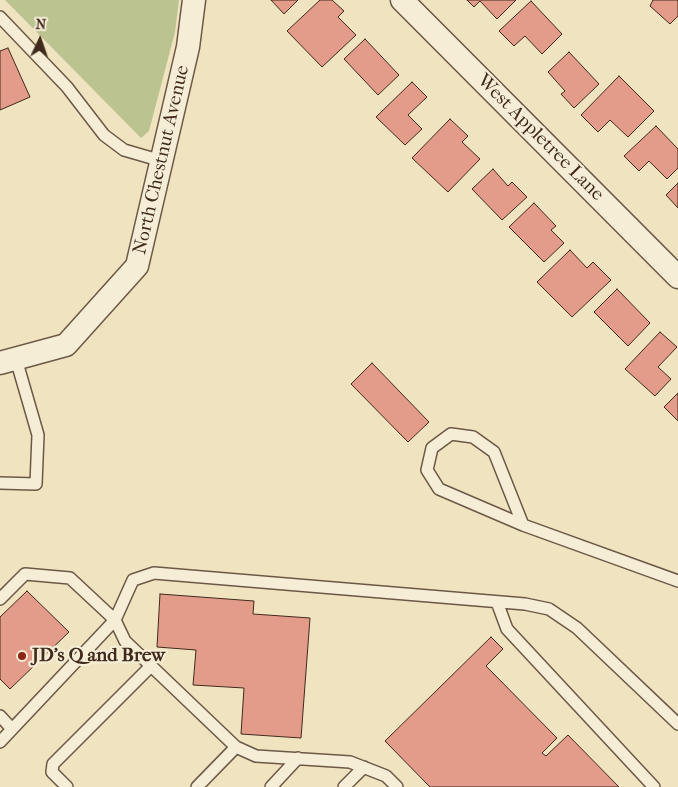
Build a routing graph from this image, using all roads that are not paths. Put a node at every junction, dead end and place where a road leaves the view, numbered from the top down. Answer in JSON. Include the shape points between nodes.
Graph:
{"nodes":[{"id":1,"x":194,"y":0,"type":"edge"},
{"id":2,"x":402,"y":0,"type":"edge"},
{"id":3,"x":0,"y":17,"type":"edge"},
{"id":4,"x":162,"y":161,"type":"junction"},
{"id":5,"x":678,"y":277,"type":"edge"},
{"id":6,"x":8,"y":361,"type":"edge"},
{"id":7,"x":0,"y":483,"type":"edge"},
{"id":8,"x":523,"y":525,"type":"junction"},
{"id":9,"x":678,"y":581,"type":"edge"},
{"id":10,"x":0,"y":599,"type":"edge"},
{"id":11,"x":497,"y":602,"type":"junction"},
{"id":12,"x":115,"y":620,"type":"junction"},
{"id":13,"x":151,"y":666,"type":"junction"},
{"id":14,"x":0,"y":716,"type":"edge"},
{"id":15,"x":678,"y":724,"type":"edge"},
{"id":16,"x":12,"y":729,"type":"junction"},
{"id":17,"x":0,"y":742,"type":"edge"},
{"id":18,"x":236,"y":747,"type":"junction"},
{"id":19,"x":298,"y":758,"type":"junction"},
{"id":20,"x":364,"y":767,"type":"junction"},
{"id":21,"x":67,"y":787,"type":"edge"},
{"id":22,"x":197,"y":787,"type":"edge"},
{"id":23,"x":271,"y":787,"type":"edge"},
{"id":24,"x":344,"y":787,"type":"edge"},
{"id":25,"x":397,"y":787,"type":"edge"},
{"id":26,"x":654,"y":787,"type":"edge"}],
"edges":[{"from":1,"to":4,"type":"street","name":"North Chestnut Avenue","via":[[188,47]]},
{"from":2,"to":5,"type":"street","name":"West Appletree Lane"},
{"from":3,"to":4,"type":"lane","via":[[67,87],[104,135],[124,150]]},
{"from":4,"to":6,"type":"street","name":"North Chestnut Avenue","via":[[137,266],[66,345]]},
{"from":6,"to":7,"type":"lane","via":[[38,435],[36,484]]},
{"from":8,"to":8,"type":"lane","via":[[494,452],[473,437],[451,434],[432,448],[427,470],[439,489]]},
{"from":8,"to":9,"type":"lane"},
{"from":10,"to":12,"type":"lane","via":[[25,574],[70,578]]},
{"from":11,"to":12,"type":"lane","via":[[154,573],[134,580]]},
{"from":11,"to":15,"type":"lane","via":[[549,609],[578,628]]},
{"from":11,"to":26,"type":"lane","via":[[507,629]]},
{"from":12,"to":13,"type":"lane","via":[[125,641]]},
{"from":12,"to":16,"type":"lane"},
{"from":13,"to":18,"type":"lane"},
{"from":13,"to":21,"type":"lane","via":[[53,764],[52,772]]},
{"from":14,"to":16,"type":"lane"},
{"from":16,"to":17,"type":"lane"},
{"from":18,"to":19,"type":"lane","via":[[256,756]]},
{"from":18,"to":22,"type":"lane"},
{"from":19,"to":20,"type":"lane","via":[[350,762]]},
{"from":19,"to":23,"type":"lane"},
{"from":20,"to":24,"type":"lane"},
{"from":20,"to":25,"type":"lane","via":[[386,776]]}]}
